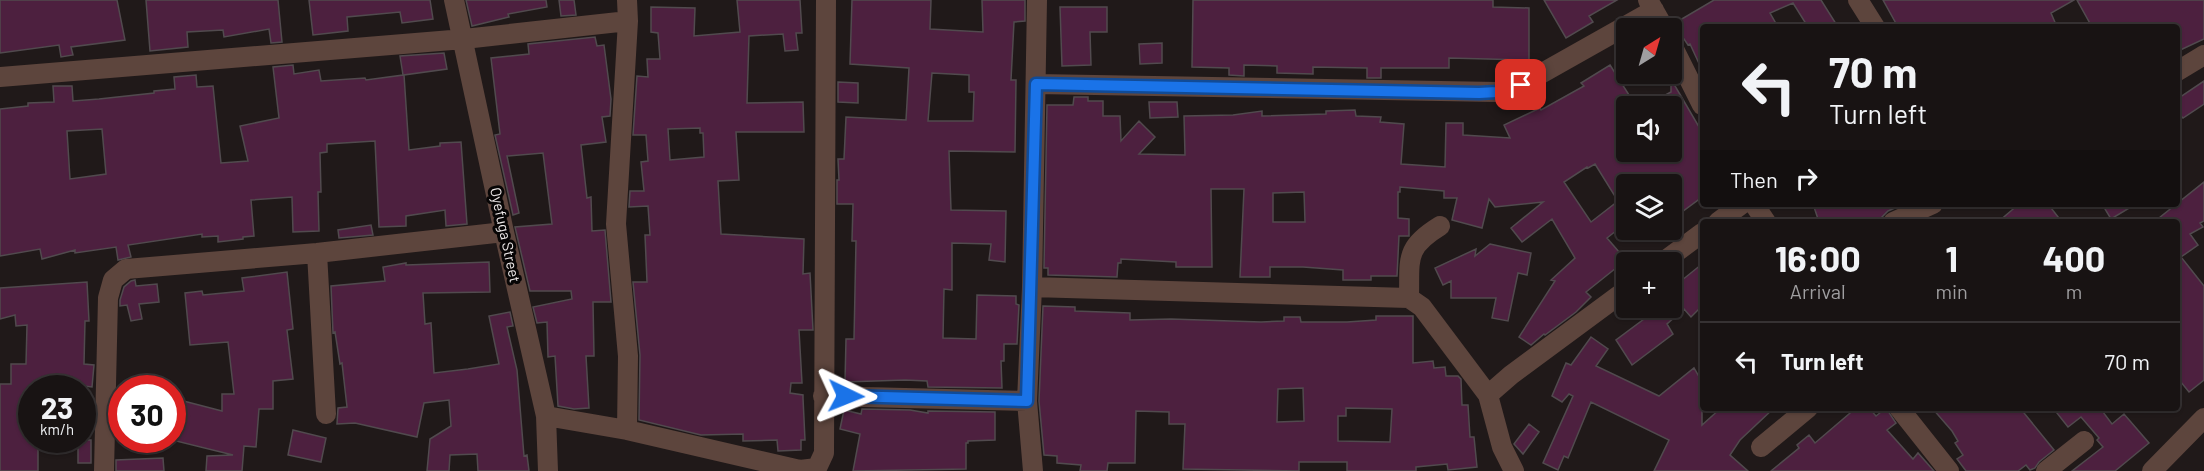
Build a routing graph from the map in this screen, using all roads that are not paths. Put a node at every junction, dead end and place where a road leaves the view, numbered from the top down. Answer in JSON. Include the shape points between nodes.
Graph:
{"nodes":[{"id":1,"x":454,"y":0,"type":"edge"},
{"id":2,"x":627,"y":0,"type":"edge"},
{"id":3,"x":826,"y":0,"type":"edge"},
{"id":4,"x":1037,"y":0,"type":"edge"},
{"id":5,"x":1858,"y":0,"type":"edge"},
{"id":6,"x":1651,"y":5,"type":"edge"},
{"id":7,"x":628,"y":21,"type":"junction"},
{"id":8,"x":1873,"y":24,"type":"edge"},
{"id":9,"x":464,"y":39,"type":"junction"},
{"id":10,"x":2204,"y":55,"type":"edge"},
{"id":11,"x":1682,"y":65,"type":"edge"},
{"id":12,"x":2180,"y":70,"type":"edge"},
{"id":13,"x":0,"y":77,"type":"edge"},
{"id":14,"x":1036,"y":84,"type":"junction"},
{"id":15,"x":1700,"y":101,"type":"edge"},
{"id":16,"x":1738,"y":207,"type":"edge"},
{"id":17,"x":1926,"y":207,"type":"edge"},
{"id":18,"x":1722,"y":219,"type":"edge"},
{"id":19,"x":1900,"y":219,"type":"edge"},
{"id":20,"x":1440,"y":226,"type":"dead end"},
{"id":21,"x":504,"y":232,"type":"junction"},
{"id":22,"x":1700,"y":234,"type":"edge"},
{"id":23,"x":1676,"y":252,"type":"edge"},
{"id":24,"x":317,"y":253,"type":"junction"},
{"id":25,"x":1032,"y":287,"type":"junction"},
{"id":26,"x":1616,"y":297,"type":"edge"},
{"id":27,"x":1408,"y":298,"type":"junction"},
{"id":28,"x":1488,"y":395,"type":"junction"},
{"id":29,"x":823,"y":396,"type":"junction"},
{"id":30,"x":1027,"y":401,"type":"junction"},
{"id":31,"x":1804,"y":411,"type":"edge"},
{"id":32,"x":1901,"y":411,"type":"edge"},
{"id":33,"x":326,"y":414,"type":"dead end"},
{"id":34,"x":546,"y":416,"type":"junction"},
{"id":35,"x":2204,"y":418,"type":"edge"},
{"id":36,"x":627,"y":430,"type":"junction"},
{"id":37,"x":2084,"y":441,"type":"dead end"},
{"id":38,"x":1761,"y":447,"type":"dead end"},
{"id":39,"x":1511,"y":470,"type":"edge"},
{"id":40,"x":104,"y":471,"type":"edge"},
{"id":41,"x":548,"y":471,"type":"edge"},
{"id":42,"x":1033,"y":471,"type":"edge"},
{"id":43,"x":1949,"y":471,"type":"edge"},
{"id":44,"x":2046,"y":471,"type":"edge"},
{"id":45,"x":2152,"y":471,"type":"edge"}],
"edges":[{"from":1,"to":9,"type":"street","name":"Oyefuga Street"},
{"from":2,"to":7,"type":"street"},
{"from":3,"to":29,"type":"street"},
{"from":4,"to":14,"type":"street"},
{"from":5,"to":8,"type":"street"},
{"from":6,"to":14,"type":"street","via":[[1521,85],[1497,92]]},
{"from":7,"to":9,"type":"street"},
{"from":7,"to":36,"type":"street","via":[[616,224],[628,356]]},
{"from":9,"to":13,"type":"street"},
{"from":9,"to":21,"type":"street","name":"Oyefuga Street"},
{"from":10,"to":12,"type":"street"},
{"from":11,"to":15,"type":"street"},
{"from":14,"to":25,"type":"street"},
{"from":16,"to":18,"type":"street"},
{"from":17,"to":19,"type":"street"},
{"from":20,"to":27,"type":"street","via":[[1414,247]]},
{"from":21,"to":24,"type":"street"},
{"from":21,"to":34,"type":"street","name":"Oyefuga Street"},
{"from":22,"to":23,"type":"street"},
{"from":24,"to":33,"type":"street"},
{"from":24,"to":40,"type":"street","via":[[126,270],[113,280],[108,298]]},
{"from":25,"to":27,"type":"street"},
{"from":25,"to":30,"type":"street"},
{"from":26,"to":28,"type":"street"},
{"from":27,"to":28,"type":"street","via":[[1422,307]]},
{"from":28,"to":39,"type":"street"},
{"from":29,"to":30,"type":"street"},
{"from":29,"to":36,"type":"street","via":[[824,453],[817,468],[800,470]]},
{"from":30,"to":42,"type":"street"},
{"from":31,"to":38,"type":"street"},
{"from":32,"to":43,"type":"street"},
{"from":34,"to":36,"type":"street"},
{"from":34,"to":41,"type":"street","name":"Oyefuga Street"},
{"from":35,"to":45,"type":"street"},
{"from":37,"to":44,"type":"street"}]}
